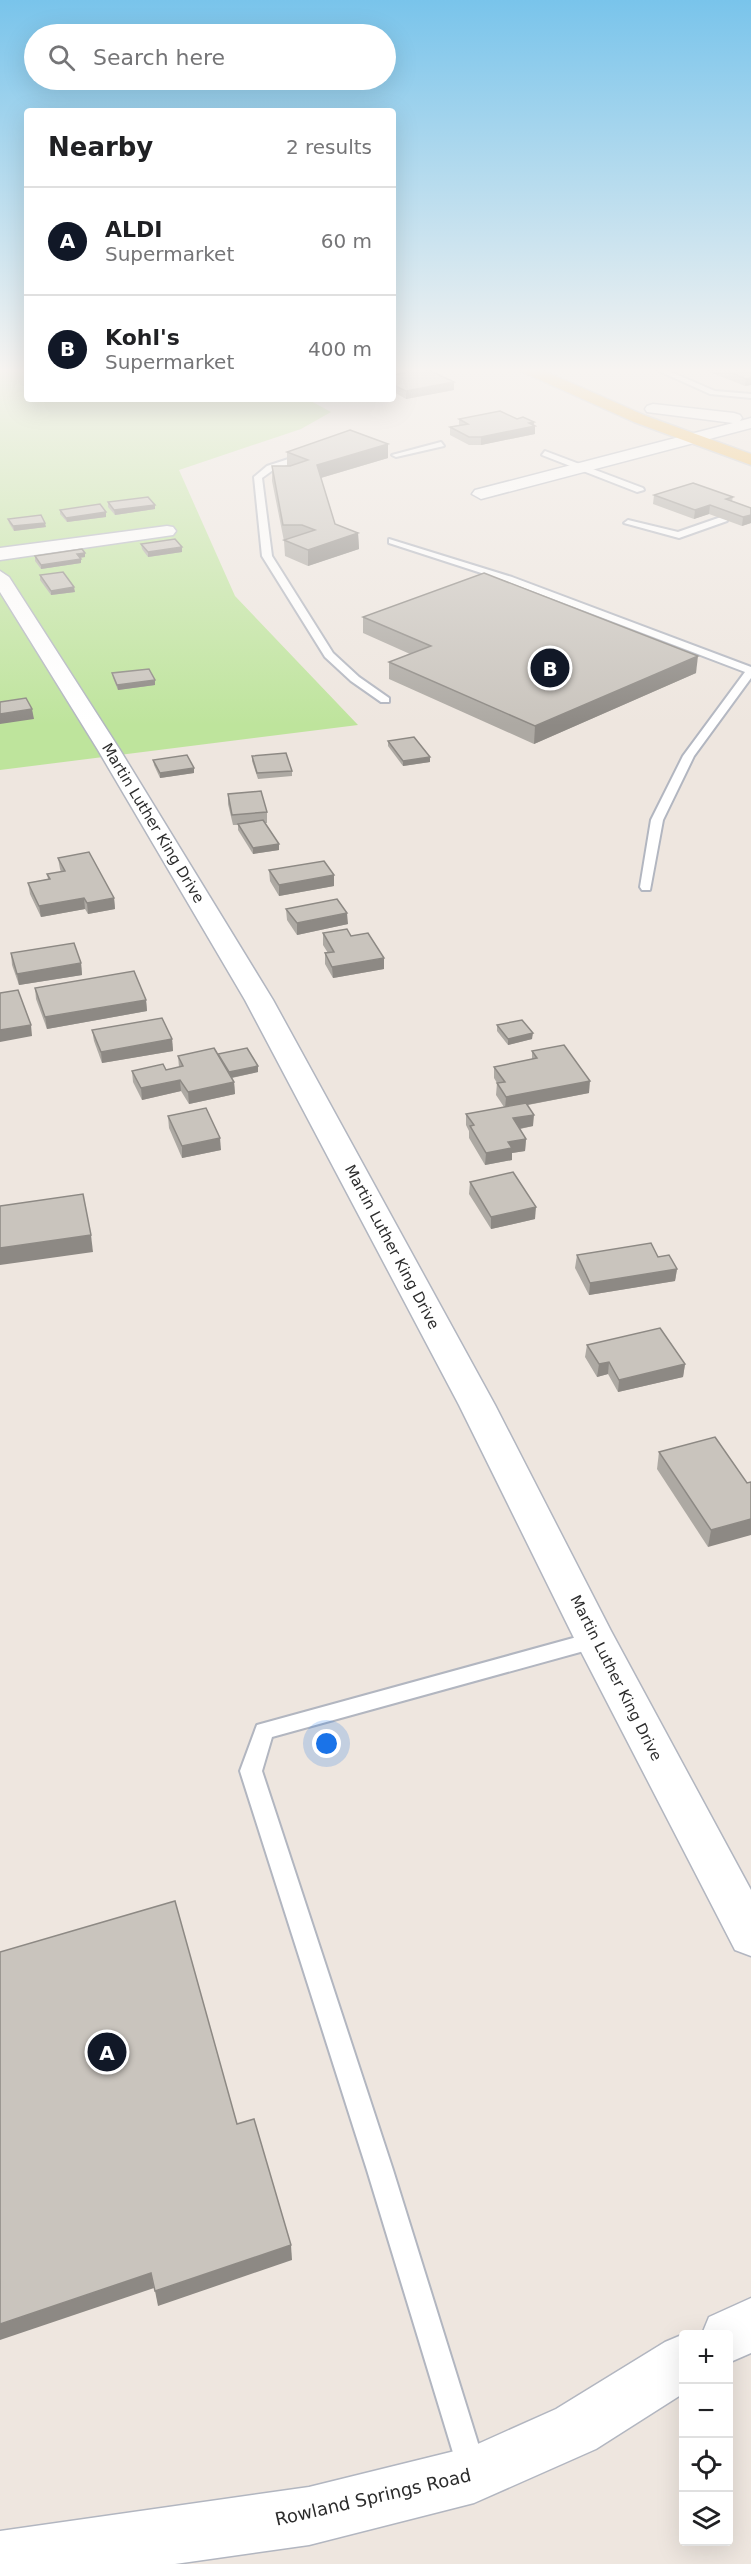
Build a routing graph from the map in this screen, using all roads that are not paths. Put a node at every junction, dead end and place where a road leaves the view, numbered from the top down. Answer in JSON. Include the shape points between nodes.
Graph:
{"nodes":[{"id":1,"x":259,"y":487,"type":"edge"},
{"id":2,"x":507,"y":487,"type":"edge"},
{"id":3,"x":631,"y":487,"type":"edge"},
{"id":4,"x":640,"y":490,"type":"dead end"},
{"id":5,"x":481,"y":494,"type":"dead end"},
{"id":6,"x":724,"y":519,"type":"edge"},
{"id":7,"x":628,"y":523,"type":"dead end"},
{"id":8,"x":167,"y":531,"type":"dead end"},
{"id":9,"x":392,"y":541,"type":"dead end"},
{"id":10,"x":0,"y":554,"type":"edge"},
{"id":11,"x":0,"y":577,"type":"edge"},
{"id":12,"x":385,"y":700,"type":"dead end"},
{"id":13,"x":646,"y":887,"type":"dead end"},
{"id":14,"x":596,"y":1640,"type":"junction"},
{"id":15,"x":750,"y":1929,"type":"edge"},
{"id":16,"x":751,"y":2325,"type":"edge"},
{"id":17,"x":733,"y":2334,"type":"edge"},
{"id":18,"x":679,"y":2364,"type":"edge"},
{"id":19,"x":474,"y":2475,"type":"junction"},
{"id":20,"x":0,"y":2560,"type":"edge"}],
"edges":[{"from":1,"to":12,"type":"lane","via":[[267,556],[329,655]]},
{"from":2,"to":5,"type":"street"},
{"from":3,"to":4,"type":"lane"},
{"from":6,"to":7,"type":"lane","via":[[679,535]]},
{"from":8,"to":10,"type":"street"},
{"from":9,"to":13,"type":"lane","via":[[509,579],[751,671],[689,756],[657,820]]},
{"from":11,"to":14,"type":"street","name":"Martin Luther King Drive","via":[[259,1000],[477,1405]]},
{"from":14,"to":15,"type":"street","name":"Martin Luther King Drive"},
{"from":14,"to":19,"type":"lane","via":[[264,1731],[251,1771]]},
{"from":16,"to":17,"type":"street"},
{"from":18,"to":19,"type":"street","name":"Rowland Springs Road","via":[[576,2428]]},
{"from":19,"to":20,"type":"street","name":"Rowland Springs Road","via":[[309,2516]]}]}
